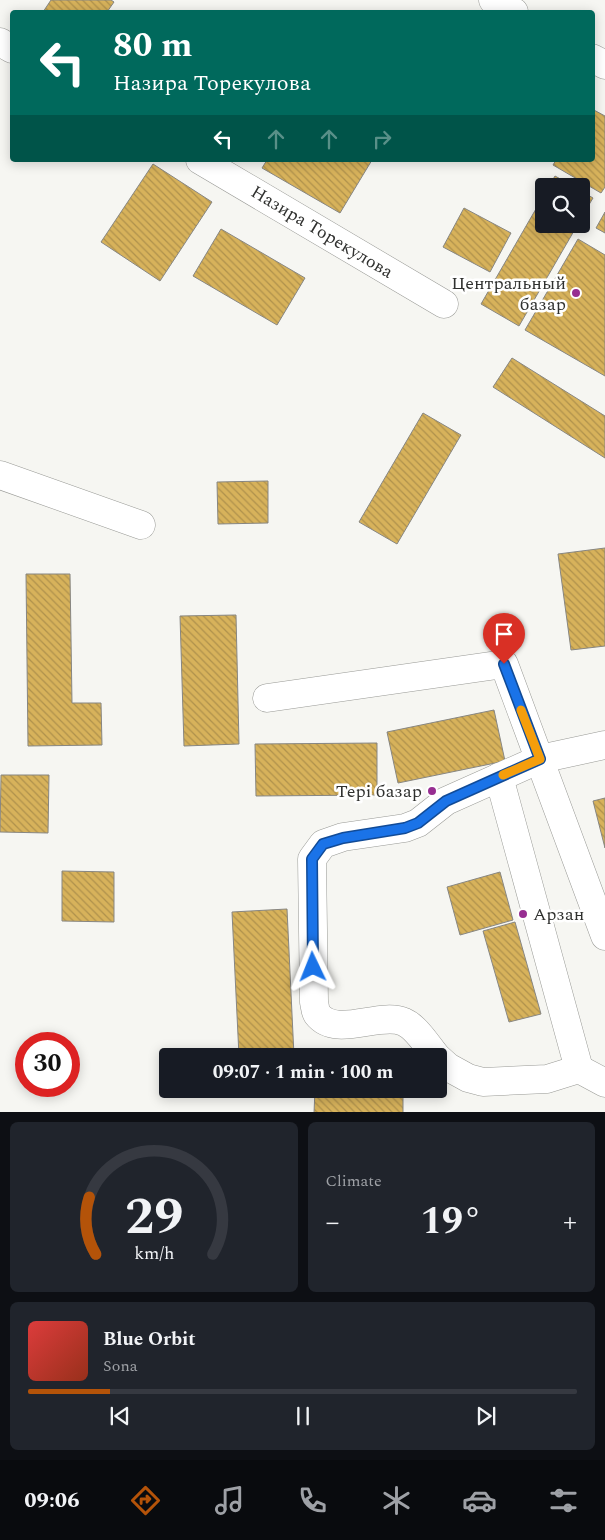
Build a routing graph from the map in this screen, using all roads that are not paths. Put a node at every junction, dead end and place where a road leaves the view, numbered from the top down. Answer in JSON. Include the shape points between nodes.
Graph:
{"nodes":[{"id":1,"x":493,"y":0,"type":"edge"},
{"id":2,"x":510,"y":10,"type":"edge"},
{"id":3,"x":203,"y":162,"type":"edge"},
{"id":4,"x":444,"y":304,"type":"dead end"},
{"id":5,"x":0,"y":475,"type":"edge"},
{"id":6,"x":141,"y":525,"type":"dead end"},
{"id":7,"x":267,"y":698,"type":"dead end"},
{"id":8,"x":605,"y":746,"type":"edge"},
{"id":9,"x":540,"y":759,"type":"junction"},
{"id":10,"x":499,"y":777,"type":"junction"},
{"id":11,"x":605,"y":936,"type":"edge"},
{"id":12,"x":429,"y":1048,"type":"edge"},
{"id":13,"x":447,"y":1066,"type":"edge"},
{"id":14,"x":579,"y":1069,"type":"junction"},
{"id":15,"x":605,"y":1083,"type":"edge"}],
"edges":[{"from":1,"to":2,"type":"street"},
{"from":3,"to":4,"type":"street","name":"Назира Торекулова"},
{"from":5,"to":6,"type":"street"},
{"from":7,"to":9,"type":"street","via":[[504,664]]},
{"from":8,"to":9,"type":"street"},
{"from":9,"to":10,"type":"street"},
{"from":9,"to":11,"type":"street"},
{"from":10,"to":12,"type":"street","via":[[446,801],[418,823],[323,844],[312,859],[314,1002],[317,1013],[338,1024],[402,1021],[411,1026]]},
{"from":10,"to":14,"type":"street"},
{"from":13,"to":14,"type":"street","via":[[483,1082],[547,1079]]},
{"from":14,"to":15,"type":"street"}]}
